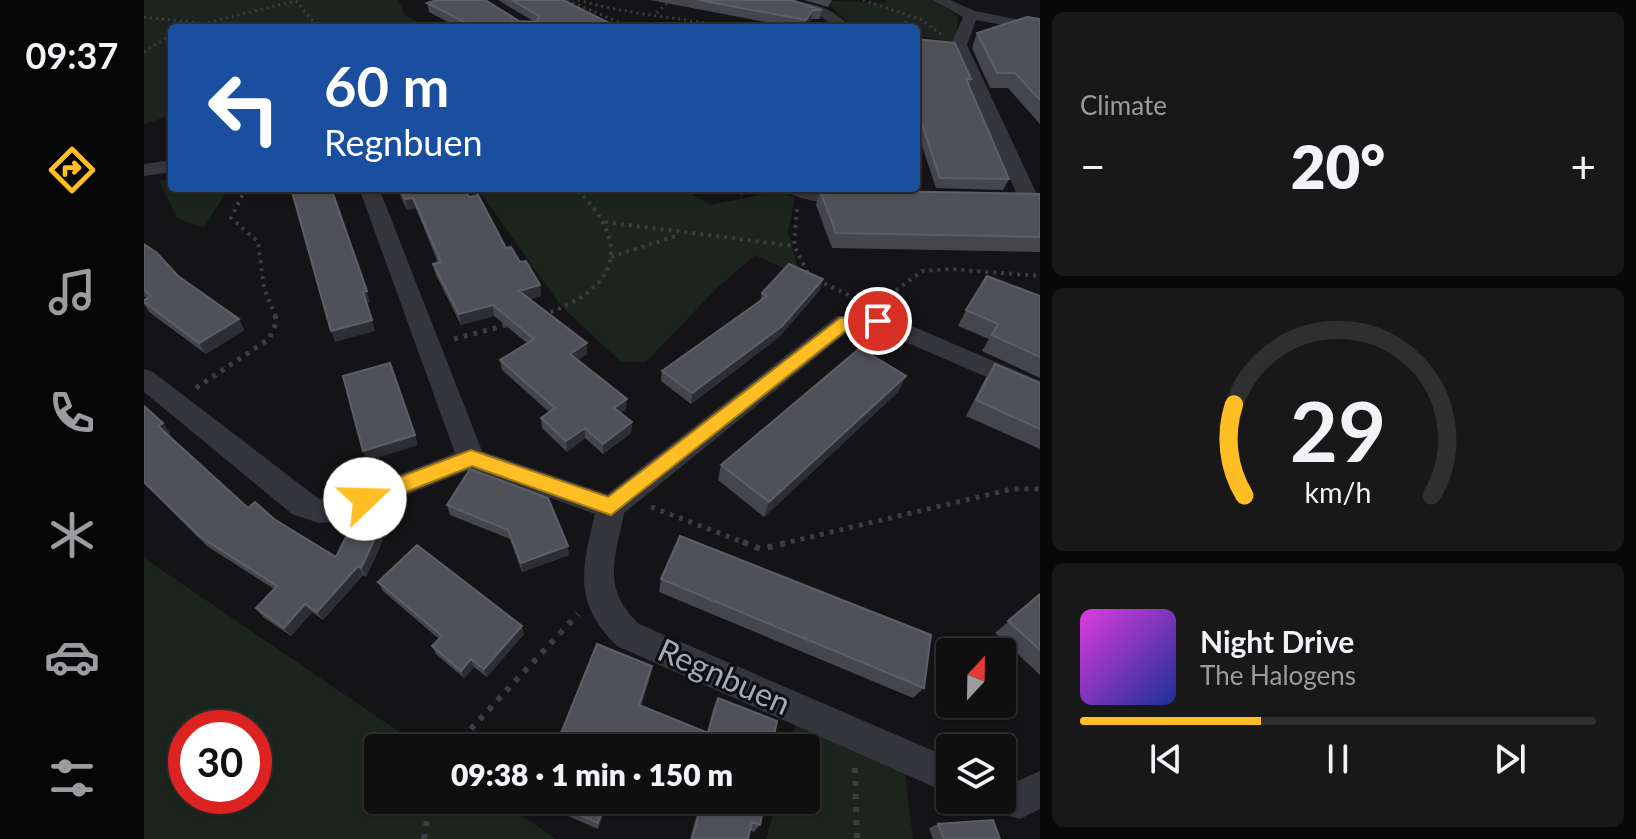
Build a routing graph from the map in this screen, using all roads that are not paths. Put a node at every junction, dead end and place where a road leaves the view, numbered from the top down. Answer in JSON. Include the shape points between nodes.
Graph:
{"nodes":[{"id":1,"x":770,"y":0,"type":"edge"},
{"id":2,"x":939,"y":0,"type":"edge"},
{"id":3,"x":971,"y":15,"type":"junction"},
{"id":4,"x":839,"y":24,"type":"edge"},
{"id":5,"x":1040,"y":28,"type":"edge"},
{"id":6,"x":168,"y":167,"type":"edge"},
{"id":7,"x":144,"y":170,"type":"edge"},
{"id":8,"x":371,"y":192,"type":"edge"},
{"id":9,"x":802,"y":192,"type":"edge"},
{"id":10,"x":878,"y":197,"type":"edge"},
{"id":11,"x":1005,"y":199,"type":"edge"},
{"id":12,"x":1035,"y":199,"type":"edge"},
{"id":13,"x":144,"y":378,"type":"edge"},
{"id":14,"x":1040,"y":391,"type":"edge"},
{"id":15,"x":471,"y":458,"type":"junction"},
{"id":16,"x":618,"y":502,"type":"junction"},
{"id":17,"x":936,"y":770,"type":"edge"},
{"id":18,"x":1040,"y":789,"type":"edge"},
{"id":19,"x":1016,"y":799,"type":"edge"}],
"edges":[{"from":1,"to":4,"type":"street","via":[[822,10]]},
{"from":2,"to":3,"type":"street"},
{"from":3,"to":5,"type":"street"},
{"from":3,"to":12,"type":"street","via":[[950,44]]},
{"from":6,"to":7,"type":"street"},
{"from":8,"to":15,"type":"street"},
{"from":9,"to":10,"type":"street"},
{"from":11,"to":12,"type":"street"},
{"from":13,"to":15,"type":"street","via":[[302,505],[319,511],[339,510]]},
{"from":14,"to":16,"type":"street","via":[[872,312],[845,322]]},
{"from":15,"to":16,"type":"street"},
{"from":16,"to":17,"type":"street","name":"Regnbuen","via":[[596,588],[610,620],[628,635]]},
{"from":18,"to":19,"type":"street"}]}
